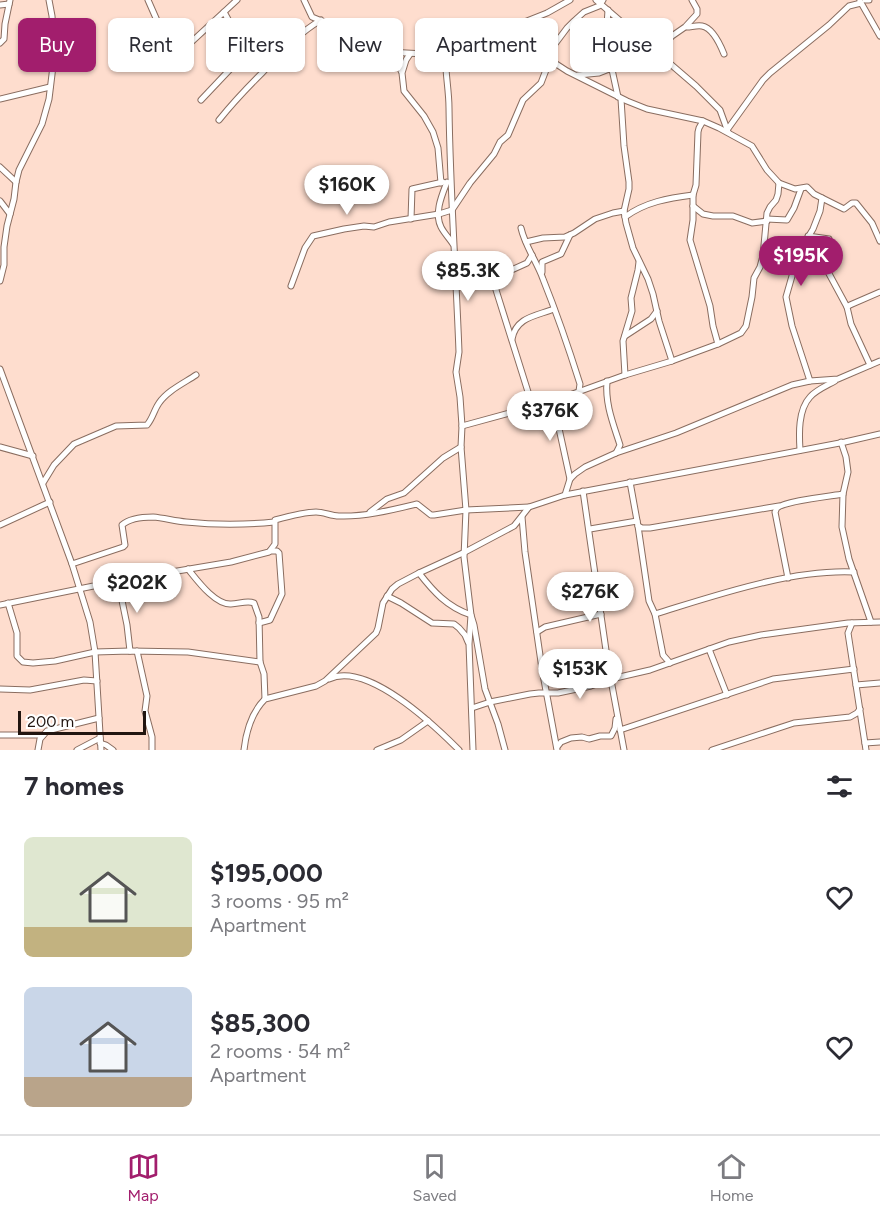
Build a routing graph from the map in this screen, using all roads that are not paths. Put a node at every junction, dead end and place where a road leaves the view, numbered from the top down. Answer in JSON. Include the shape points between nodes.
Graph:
{"nodes":[{"id":1,"x":49,"y":0,"type":"edge"},
{"id":2,"x":148,"y":0,"type":"edge"},
{"id":3,"x":237,"y":0,"type":"edge"},
{"id":4,"x":304,"y":0,"type":"edge"},
{"id":5,"x":570,"y":0,"type":"edge"},
{"id":6,"x":692,"y":0,"type":"edge"},
{"id":7,"x":600,"y":1,"type":"edge"},
{"id":8,"x":864,"y":1,"type":"edge"},
{"id":9,"x":10,"y":2,"type":"edge"},
{"id":10,"x":0,"y":5,"type":"edge"},
{"id":11,"x":608,"y":10,"type":"junction"},
{"id":12,"x":224,"y":12,"type":"junction"},
{"id":13,"x":52,"y":18,"type":"edge"},
{"id":14,"x":227,"y":18,"type":"edge"},
{"id":15,"x":532,"y":18,"type":"edge"},
{"id":16,"x":608,"y":18,"type":"edge"},
{"id":17,"x":617,"y":18,"type":"edge"},
{"id":18,"x":317,"y":19,"type":"edge"},
{"id":19,"x":685,"y":27,"type":"junction"},
{"id":20,"x":673,"y":35,"type":"edge"},
{"id":21,"x":880,"y":36,"type":"edge"},
{"id":22,"x":558,"y":40,"type":"edge"},
{"id":23,"x":0,"y":43,"type":"edge"},
{"id":24,"x":403,"y":54,"type":"edge"},
{"id":25,"x":410,"y":54,"type":"junction"},
{"id":26,"x":415,"y":54,"type":"edge"},
{"id":27,"x":724,"y":54,"type":"dead end"},
{"id":28,"x":558,"y":65,"type":"edge"},
{"id":29,"x":673,"y":66,"type":"edge"},
{"id":30,"x":52,"y":72,"type":"edge"},
{"id":31,"x":227,"y":72,"type":"edge"},
{"id":32,"x":262,"y":72,"type":"edge"},
{"id":33,"x":447,"y":72,"type":"edge"},
{"id":34,"x":545,"y":72,"type":"edge"},
{"id":35,"x":601,"y":72,"type":"edge"},
{"id":36,"x":613,"y":72,"type":"edge"},
{"id":37,"x":402,"y":73,"type":"joint"},
{"id":38,"x":576,"y":75,"type":"junction"},
{"id":39,"x":50,"y":87,"type":"junction"},
{"id":40,"x":620,"y":98,"type":"junction"},
{"id":41,"x":0,"y":99,"type":"edge"},
{"id":42,"x":201,"y":100,"type":"dead end"},
{"id":43,"x":219,"y":120,"type":"dead end"},
{"id":44,"x":700,"y":120,"type":"junction"},
{"id":45,"x":727,"y":131,"type":"junction"},
{"id":46,"x":0,"y":167,"type":"edge"},
{"id":47,"x":16,"y":182,"type":"junction"},
{"id":48,"x":446,"y":182,"type":"junction"},
{"id":49,"x":779,"y":183,"type":"junction"},
{"id":50,"x":789,"y":187,"type":"junction"},
{"id":51,"x":801,"y":189,"type":"junction"},
{"id":52,"x":778,"y":194,"type":"junction"},
{"id":53,"x":693,"y":195,"type":"junction"},
{"id":54,"x":822,"y":198,"type":"junction"},
{"id":55,"x":0,"y":201,"type":"edge"},
{"id":56,"x":693,"y":206,"type":"junction"},
{"id":57,"x":452,"y":210,"type":"junction"},
{"id":58,"x":10,"y":214,"type":"junction"},
{"id":59,"x":439,"y":214,"type":"junction"},
{"id":60,"x":625,"y":214,"type":"junction"},
{"id":61,"x":411,"y":219,"type":"junction"},
{"id":62,"x":767,"y":220,"type":"junction"},
{"id":63,"x":3,"y":227,"type":"edge"},
{"id":64,"x":521,"y":228,"type":"dead end"},
{"id":65,"x":570,"y":236,"type":"junction"},
{"id":66,"x":808,"y":236,"type":"junction"},
{"id":67,"x":880,"y":241,"type":"edge"},
{"id":68,"x":526,"y":242,"type":"junction"},
{"id":69,"x":454,"y":245,"type":"junction"},
{"id":70,"x":532,"y":255,"type":"junction"},
{"id":71,"x":639,"y":260,"type":"junction"},
{"id":72,"x":542,"y":276,"type":"junction"},
{"id":73,"x":0,"y":281,"type":"edge"},
{"id":74,"x":291,"y":286,"type":"dead end"},
{"id":75,"x":880,"y":292,"type":"edge"},
{"id":76,"x":847,"y":307,"type":"junction"},
{"id":77,"x":554,"y":309,"type":"junction"},
{"id":78,"x":657,"y":309,"type":"junction"},
{"id":79,"x":625,"y":336,"type":"junction"},
{"id":80,"x":512,"y":341,"type":"junction"},
{"id":81,"x":718,"y":344,"type":"junction"},
{"id":82,"x":880,"y":360,"type":"edge"},
{"id":83,"x":672,"y":361,"type":"junction"},
{"id":84,"x":870,"y":365,"type":"junction"},
{"id":85,"x":0,"y":369,"type":"edge"},
{"id":86,"x":196,"y":375,"type":"dead end"},
{"id":87,"x":625,"y":375,"type":"junction"},
{"id":88,"x":838,"y":378,"type":"junction"},
{"id":89,"x":607,"y":381,"type":"junction"},
{"id":90,"x":810,"y":381,"type":"junction"},
{"id":91,"x":580,"y":384,"type":"junction"},
{"id":92,"x":596,"y":385,"type":"junction"},
{"id":93,"x":586,"y":389,"type":"junction"},
{"id":94,"x":606,"y":390,"type":"junction"},
{"id":95,"x":579,"y":392,"type":"junction"},
{"id":96,"x":553,"y":401,"type":"junction"},
{"id":97,"x":535,"y":405,"type":"junction"},
{"id":98,"x":462,"y":426,"type":"junction"},
{"id":99,"x":880,"y":434,"type":"edge"},
{"id":100,"x":841,"y":442,"type":"junction"},
{"id":101,"x":0,"y":447,"type":"edge"},
{"id":102,"x":461,"y":447,"type":"junction"},
{"id":103,"x":800,"y":450,"type":"junction"},
{"id":104,"x":616,"y":453,"type":"junction"},
{"id":105,"x":33,"y":456,"type":"junction"},
{"id":106,"x":570,"y":479,"type":"junction"},
{"id":107,"x":630,"y":482,"type":"junction"},
{"id":108,"x":43,"y":483,"type":"junction"},
{"id":109,"x":584,"y":491,"type":"junction"},
{"id":110,"x":843,"y":494,"type":"junction"},
{"id":111,"x":565,"y":495,"type":"junction"},
{"id":112,"x":50,"y":502,"type":"junction"},
{"id":113,"x":779,"y":506,"type":"junction"},
{"id":114,"x":529,"y":507,"type":"junction"},
{"id":115,"x":466,"y":510,"type":"junction"},
{"id":116,"x":368,"y":513,"type":"junction"},
{"id":117,"x":522,"y":517,"type":"junction"},
{"id":118,"x":274,"y":522,"type":"junction"},
{"id":119,"x":638,"y":524,"type":"junction"},
{"id":120,"x":0,"y":525,"type":"edge"},
{"id":121,"x":590,"y":529,"type":"junction"},
{"id":122,"x":269,"y":552,"type":"junction"},
{"id":123,"x":465,"y":552,"type":"junction"},
{"id":124,"x":72,"y":564,"type":"junction"},
{"id":125,"x":188,"y":568,"type":"junction"},
{"id":126,"x":854,"y":572,"type":"junction"},
{"id":127,"x":419,"y":573,"type":"junction"},
{"id":128,"x":788,"y":578,"type":"junction"},
{"id":129,"x":118,"y":581,"type":"junction"},
{"id":130,"x":80,"y":589,"type":"junction"},
{"id":131,"x":387,"y":596,"type":"junction"},
{"id":132,"x":8,"y":603,"type":"junction"},
{"id":133,"x":0,"y":605,"type":"edge"},
{"id":134,"x":600,"y":614,"type":"junction"},
{"id":135,"x":655,"y":614,"type":"junction"},
{"id":136,"x":471,"y":615,"type":"junction"},
{"id":137,"x":871,"y":621,"type":"junction"},
{"id":138,"x":880,"y":621,"type":"edge"},
{"id":139,"x":259,"y":623,"type":"junction"},
{"id":140,"x":852,"y":623,"type":"junction"},
{"id":141,"x":537,"y":632,"type":"junction"},
{"id":142,"x":469,"y":644,"type":"junction"},
{"id":143,"x":710,"y":649,"type":"junction"},
{"id":144,"x":134,"y":651,"type":"junction"},
{"id":145,"x":95,"y":652,"type":"junction"},
{"id":146,"x":260,"y":662,"type":"junction"},
{"id":147,"x":670,"y":663,"type":"junction"},
{"id":148,"x":854,"y":669,"type":"junction"},
{"id":149,"x":611,"y":679,"type":"junction"},
{"id":150,"x":97,"y":681,"type":"junction"},
{"id":151,"x":325,"y":681,"type":"junction"},
{"id":152,"x":880,"y":683,"type":"edge"},
{"id":153,"x":856,"y":686,"type":"junction"},
{"id":154,"x":0,"y":689,"type":"edge"},
{"id":155,"x":546,"y":693,"type":"junction"},
{"id":156,"x":727,"y":695,"type":"junction"},
{"id":157,"x":265,"y":699,"type":"junction"},
{"id":158,"x":490,"y":702,"type":"junction"},
{"id":159,"x":472,"y":708,"type":"junction"},
{"id":160,"x":860,"y":709,"type":"junction"},
{"id":161,"x":617,"y":715,"type":"junction"},
{"id":162,"x":99,"y":718,"type":"junction"},
{"id":163,"x":428,"y":721,"type":"junction"},
{"id":164,"x":620,"y":730,"type":"junction"},
{"id":165,"x":0,"y":735,"type":"edge"},
{"id":166,"x":43,"y":735,"type":"junction"},
{"id":167,"x":100,"y":740,"type":"junction"},
{"id":168,"x":880,"y":742,"type":"edge"},
{"id":169,"x":865,"y":747,"type":"edge"},
{"id":170,"x":557,"y":749,"type":"edge"},
{"id":171,"x":38,"y":750,"type":"edge"},
{"id":172,"x":77,"y":750,"type":"edge"},
{"id":173,"x":101,"y":750,"type":"edge"},
{"id":174,"x":113,"y":750,"type":"edge"},
{"id":175,"x":152,"y":750,"type":"edge"},
{"id":176,"x":244,"y":750,"type":"edge"},
{"id":177,"x":380,"y":750,"type":"edge"},
{"id":178,"x":459,"y":750,"type":"edge"},
{"id":179,"x":473,"y":750,"type":"edge"},
{"id":180,"x":505,"y":750,"type":"edge"},
{"id":181,"x":624,"y":750,"type":"edge"},
{"id":182,"x":712,"y":750,"type":"edge"}],
"edges":[{"from":1,"to":13,"type":"street"},
{"from":2,"to":12,"type":"street","via":[[173,59]]},
{"from":3,"to":12,"type":"street"},
{"from":4,"to":18,"type":"street","via":[[312,17]]},
{"from":5,"to":15,"type":"street"},
{"from":6,"to":19,"type":"street","via":[[698,12]]},
{"from":7,"to":11,"type":"street"},
{"from":7,"to":22,"type":"street","via":[[574,21]]},
{"from":8,"to":21,"type":"street"},
{"from":8,"to":45,"type":"street","via":[[849,6],[770,73]]},
{"from":9,"to":10,"type":"street"},
{"from":9,"to":23,"type":"street"},
{"from":11,"to":16,"type":"street"},
{"from":11,"to":17,"type":"street"},
{"from":12,"to":14,"type":"street"},
{"from":19,"to":20,"type":"street"},
{"from":19,"to":27,"type":"street","via":[[707,28]]},
{"from":24,"to":25,"type":"street"},
{"from":25,"to":26,"type":"street"},
{"from":25,"to":37,"type":"street"},
{"from":28,"to":38,"type":"street"},
{"from":29,"to":45,"type":"street","via":[[716,105]]},
{"from":30,"to":39,"type":"street"},
{"from":31,"to":42,"type":"street"},
{"from":32,"to":43,"type":"street"},
{"from":33,"to":48,"type":"street"},
{"from":34,"to":57,"type":"street","via":[[541,83],[523,100],[508,135]]},
{"from":35,"to":38,"type":"street"},
{"from":36,"to":40,"type":"street"},
{"from":37,"to":48,"type":"street","via":[[405,94],[433,132]]},
{"from":38,"to":40,"type":"street"},
{"from":39,"to":41,"type":"street"},
{"from":39,"to":47,"type":"street","via":[[42,124]]},
{"from":40,"to":44,"type":"street","via":[[647,109]]},
{"from":40,"to":60,"type":"street","via":[[629,182]]},
{"from":44,"to":45,"type":"street"},
{"from":44,"to":53,"type":"street"},
{"from":45,"to":49,"type":"street","via":[[752,146]]},
{"from":46,"to":47,"type":"street"},
{"from":47,"to":58,"type":"street"},
{"from":48,"to":57,"type":"street"},
{"from":48,"to":59,"type":"street"},
{"from":48,"to":61,"type":"street","via":[[412,189]]},
{"from":49,"to":50,"type":"street"},
{"from":49,"to":52,"type":"street"},
{"from":50,"to":51,"type":"street"},
{"from":50,"to":52,"type":"street"},
{"from":51,"to":54,"type":"street","via":[[809,188]]},
{"from":51,"to":62,"type":"street","via":[[787,220]]},
{"from":52,"to":62,"type":"street"},
{"from":53,"to":56,"type":"street"},
{"from":53,"to":60,"type":"street","via":[[664,199]]},
{"from":54,"to":66,"type":"street"},
{"from":54,"to":67,"type":"street","via":[[844,209],[856,203]]},
{"from":55,"to":58,"type":"street"},
{"from":56,"to":62,"type":"street","via":[[713,216],[733,216],[752,223]]},
{"from":56,"to":81,"type":"street","via":[[691,246]]},
{"from":57,"to":59,"type":"street"},
{"from":57,"to":69,"type":"street"},
{"from":58,"to":63,"type":"street"},
{"from":59,"to":61,"type":"street"},
{"from":59,"to":69,"type":"street","via":[[440,224]]},
{"from":60,"to":65,"type":"street","via":[[595,219]]},
{"from":60,"to":71,"type":"street"},
{"from":61,"to":74,"type":"street","via":[[313,236]]},
{"from":62,"to":81,"type":"street","via":[[763,256],[754,278],[746,326],[741,333]]},
{"from":63,"to":73,"type":"street","via":[[4,265]]},
{"from":64,"to":68,"type":"street"},
{"from":65,"to":68,"type":"street"},
{"from":65,"to":72,"type":"street","via":[[561,254],[542,261]]},
{"from":66,"to":76,"type":"street","via":[[829,239],[827,270]]},
{"from":66,"to":90,"type":"street","via":[[786,300]]},
{"from":68,"to":70,"type":"street"},
{"from":69,"to":98,"type":"street","via":[[459,352],[456,372]]},
{"from":70,"to":72,"type":"street"},
{"from":70,"to":80,"type":"street","via":[[527,263],[495,279]]},
{"from":71,"to":78,"type":"street"},
{"from":71,"to":79,"type":"street"},
{"from":72,"to":77,"type":"street"},
{"from":75,"to":76,"type":"street"},
{"from":76,"to":84,"type":"street"},
{"from":77,"to":80,"type":"street","via":[[520,322]]},
{"from":77,"to":91,"type":"street"},
{"from":78,"to":79,"type":"street","via":[[651,319]]},
{"from":78,"to":83,"type":"street"},
{"from":79,"to":87,"type":"street"},
{"from":80,"to":97,"type":"street"},
{"from":81,"to":83,"type":"street"},
{"from":82,"to":84,"type":"street"},
{"from":83,"to":87,"type":"street"},
{"from":84,"to":88,"type":"street"},
{"from":85,"to":105,"type":"street"},
{"from":86,"to":108,"type":"street","via":[[158,403],[147,425],[116,426],[74,444]]},
{"from":87,"to":89,"type":"street"},
{"from":88,"to":90,"type":"street"},
{"from":88,"to":103,"type":"street","via":[[806,402],[800,423]]},
{"from":89,"to":92,"type":"street"},
{"from":89,"to":94,"type":"street"},
{"from":90,"to":104,"type":"street"},
{"from":91,"to":93,"type":"street"},
{"from":91,"to":95,"type":"street"},
{"from":92,"to":93,"type":"street"},
{"from":92,"to":94,"type":"street"},
{"from":93,"to":95,"type":"street"},
{"from":94,"to":104,"type":"street","via":[[620,445]]},
{"from":95,"to":96,"type":"street"},
{"from":96,"to":97,"type":"street"},
{"from":96,"to":106,"type":"street"},
{"from":97,"to":98,"type":"street"},
{"from":98,"to":102,"type":"street"},
{"from":99,"to":100,"type":"street"},
{"from":100,"to":103,"type":"street"},
{"from":100,"to":110,"type":"street","via":[[848,472]]},
{"from":101,"to":105,"type":"street"},
{"from":102,"to":115,"type":"street"},
{"from":102,"to":116,"type":"street","via":[[404,493],[387,499]]},
{"from":103,"to":107,"type":"street"},
{"from":104,"to":106,"type":"street","via":[[585,467]]},
{"from":105,"to":108,"type":"street"},
{"from":106,"to":111,"type":"street"},
{"from":107,"to":109,"type":"street"},
{"from":107,"to":119,"type":"street"},
{"from":108,"to":112,"type":"street"},
{"from":109,"to":111,"type":"street"},
{"from":109,"to":121,"type":"street"},
{"from":110,"to":113,"type":"street"},
{"from":110,"to":126,"type":"street","via":[[842,527]]},
{"from":111,"to":114,"type":"street"},
{"from":112,"to":120,"type":"street"},
{"from":112,"to":124,"type":"street"},
{"from":113,"to":119,"type":"street","via":[[645,528]]},
{"from":113,"to":128,"type":"street","via":[[775,512]]},
{"from":114,"to":115,"type":"street"},
{"from":114,"to":117,"type":"street"},
{"from":115,"to":116,"type":"street","via":[[434,516],[417,504]]},
{"from":115,"to":123,"type":"street"},
{"from":116,"to":118,"type":"street","via":[[339,516],[315,512]]},
{"from":117,"to":123,"type":"street","via":[[514,526]]},
{"from":117,"to":141,"type":"street"},
{"from":118,"to":122,"type":"street","via":[[274,544]]},
{"from":118,"to":124,"type":"street","via":[[220,524],[152,517],[133,519],[122,525],[123,547]]},
{"from":119,"to":121,"type":"street"},
{"from":119,"to":135,"type":"street","via":[[645,579]]},
{"from":121,"to":134,"type":"street"},
{"from":122,"to":125,"type":"street"},
{"from":122,"to":139,"type":"street","via":[[279,553],[282,594],[270,620]]},
{"from":123,"to":127,"type":"street"},
{"from":123,"to":136,"type":"street"},
{"from":124,"to":130,"type":"street"},
{"from":125,"to":129,"type":"street"},
{"from":125,"to":139,"type":"street","via":[[222,602],[253,602]]},
{"from":126,"to":128,"type":"street"},
{"from":126,"to":137,"type":"street"},
{"from":127,"to":131,"type":"street","via":[[398,584]]},
{"from":127,"to":136,"type":"street","via":[[440,598]]},
{"from":128,"to":135,"type":"street"},
{"from":129,"to":130,"type":"street"},
{"from":129,"to":144,"type":"street"},
{"from":130,"to":132,"type":"street"},
{"from":130,"to":145,"type":"street"},
{"from":131,"to":142,"type":"street","via":[[432,622],[454,624]]},
{"from":131,"to":151,"type":"street","via":[[376,633]]},
{"from":132,"to":133,"type":"street"},
{"from":132,"to":145,"type":"street","via":[[17,633],[17,656],[23,662],[55,661]]},
{"from":134,"to":141,"type":"street"},
{"from":134,"to":149,"type":"street"},
{"from":135,"to":147,"type":"street","via":[[663,655]]},
{"from":136,"to":142,"type":"street"},
{"from":136,"to":158,"type":"street"},
{"from":137,"to":138,"type":"street"},
{"from":137,"to":140,"type":"street"},
{"from":139,"to":146,"type":"street"},
{"from":140,"to":143,"type":"street","via":[[760,634]]},
{"from":140,"to":148,"type":"street","via":[[848,633]]},
{"from":141,"to":155,"type":"street"},
{"from":142,"to":159,"type":"street"},
{"from":143,"to":147,"type":"street"},
{"from":143,"to":156,"type":"street"},
{"from":144,"to":145,"type":"street"},
{"from":144,"to":146,"type":"street","via":[[188,652]]},
{"from":144,"to":175,"type":"street","via":[[147,696],[145,711]]},
{"from":145,"to":150,"type":"street"},
{"from":146,"to":157,"type":"street"},
{"from":147,"to":149,"type":"street"},
{"from":148,"to":153,"type":"street"},
{"from":148,"to":156,"type":"street","via":[[773,679]]},
{"from":149,"to":155,"type":"street"},
{"from":149,"to":161,"type":"street"},
{"from":150,"to":154,"type":"street","via":[[30,690]]},
{"from":150,"to":162,"type":"street"},
{"from":151,"to":157,"type":"street"},
{"from":151,"to":163,"type":"street","via":[[337,675],[364,679]]},
{"from":152,"to":153,"type":"street"},
{"from":153,"to":160,"type":"street"},
{"from":155,"to":158,"type":"street"},
{"from":155,"to":170,"type":"street"},
{"from":156,"to":164,"type":"street"},
{"from":157,"to":176,"type":"street","via":[[250,725]]},
{"from":158,"to":159,"type":"street"},
{"from":158,"to":180,"type":"street"},
{"from":159,"to":179,"type":"street"},
{"from":160,"to":169,"type":"street"},
{"from":160,"to":182,"type":"street","via":[[850,717],[794,723]]},
{"from":161,"to":164,"type":"street"},
{"from":161,"to":170,"type":"street","via":[[610,736],[571,738],[561,742]]},
{"from":162,"to":166,"type":"street"},
{"from":162,"to":167,"type":"street"},
{"from":163,"to":177,"type":"street"},
{"from":163,"to":178,"type":"street"},
{"from":164,"to":181,"type":"street"},
{"from":165,"to":166,"type":"street"},
{"from":166,"to":171,"type":"street"},
{"from":167,"to":172,"type":"street"},
{"from":167,"to":173,"type":"street"},
{"from":167,"to":174,"type":"street"},
{"from":168,"to":169,"type":"street"}]}
